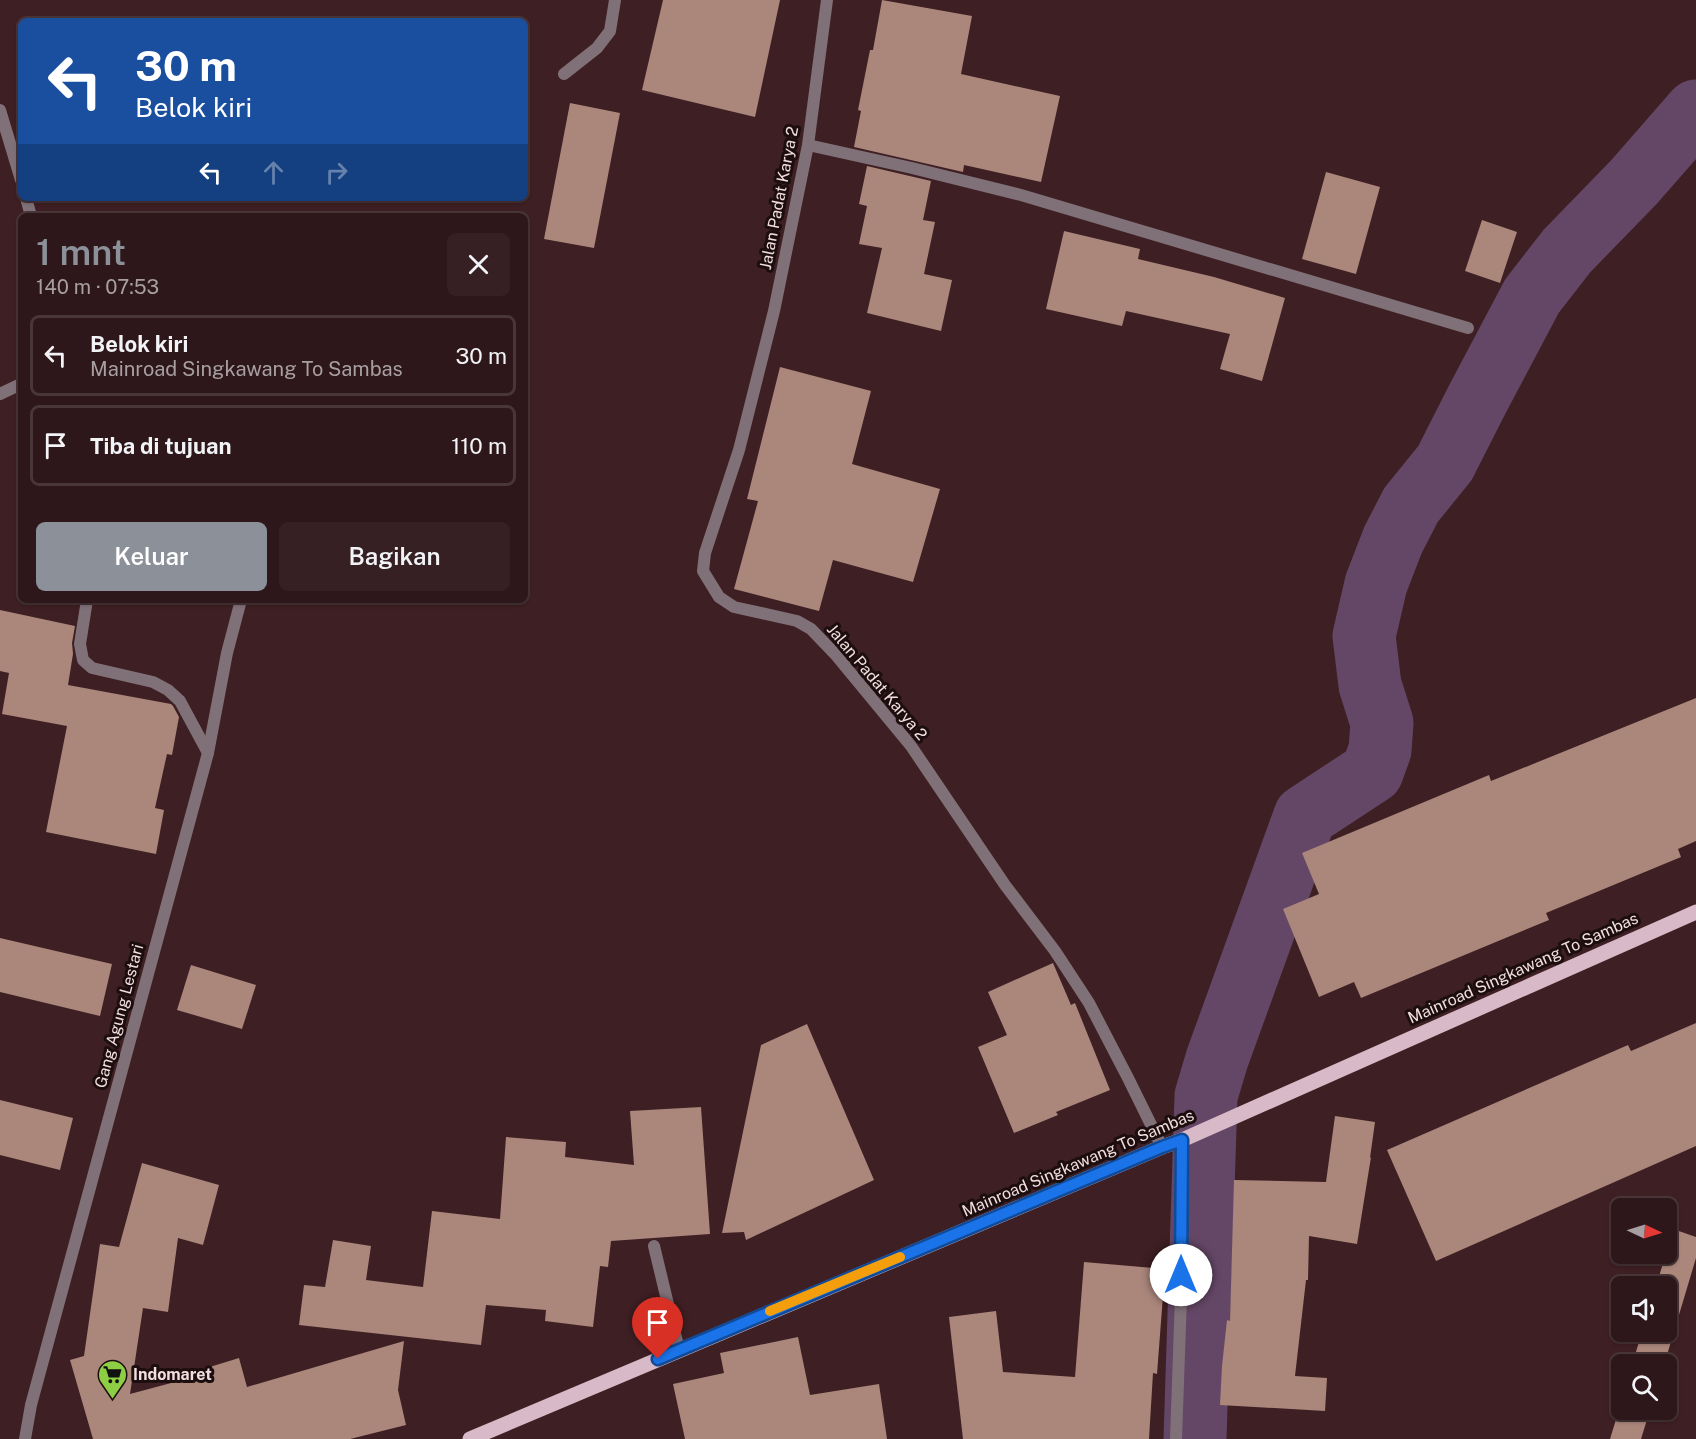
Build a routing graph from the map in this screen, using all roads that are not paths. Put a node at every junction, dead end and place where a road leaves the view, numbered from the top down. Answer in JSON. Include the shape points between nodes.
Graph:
{"nodes":[{"id":1,"x":615,"y":0,"type":"edge"},
{"id":2,"x":827,"y":0,"type":"edge"},
{"id":3,"x":564,"y":74,"type":"dead end"},
{"id":4,"x":0,"y":110,"type":"edge"},
{"id":5,"x":808,"y":145,"type":"junction"},
{"id":6,"x":18,"y":170,"type":"edge"},
{"id":7,"x":1468,"y":328,"type":"dead end"},
{"id":8,"x":18,"y":385,"type":"edge"},
{"id":9,"x":0,"y":394,"type":"edge"},
{"id":10,"x":87,"y":603,"type":"edge"},
{"id":11,"x":240,"y":603,"type":"edge"},
{"id":12,"x":208,"y":753,"type":"junction"},
{"id":13,"x":1696,"y":912,"type":"edge"},
{"id":14,"x":1182,"y":1140,"type":"junction"},
{"id":15,"x":1162,"y":1147,"type":"junction"},
{"id":16,"x":654,"y":1246,"type":"dead end"},
{"id":17,"x":679,"y":1350,"type":"junction"},
{"id":18,"x":25,"y":1439,"type":"edge"},
{"id":19,"x":470,"y":1439,"type":"edge"},
{"id":20,"x":1176,"y":1439,"type":"edge"}],
"edges":[{"from":1,"to":3,"type":"street","via":[[610,31],[597,48]]},
{"from":2,"to":5,"type":"street","name":"Jalan Padat Karya 2"},
{"from":4,"to":6,"type":"street"},
{"from":5,"to":7,"type":"street","via":[[1021,195]]},
{"from":5,"to":15,"type":"street","name":"Jalan Padat Karya 2","via":[[771,322],[739,450],[705,553],[703,572],[719,597],[734,607],[797,621],[811,630],[911,746],[1089,1003]]},
{"from":8,"to":9,"type":"street"},
{"from":10,"to":12,"type":"street","via":[[80,644],[83,660],[92,668],[153,682],[168,690],[180,701]]},
{"from":11,"to":12,"type":"street","name":"Gang Agung Lestari"},
{"from":12,"to":18,"type":"street","name":"Gang Agung Lestari"},
{"from":13,"to":14,"type":"main road","name":"Mainroad Singkawang To Sambas"},
{"from":14,"to":15,"type":"main road","name":"Mainroad Singkawang To Sambas"},
{"from":14,"to":20,"type":"street"},
{"from":15,"to":17,"type":"main road","name":"Mainroad Singkawang To Sambas"},
{"from":16,"to":17,"type":"street"},
{"from":17,"to":19,"type":"main road","name":"Mainroad Singkawang To Sambas"}]}
